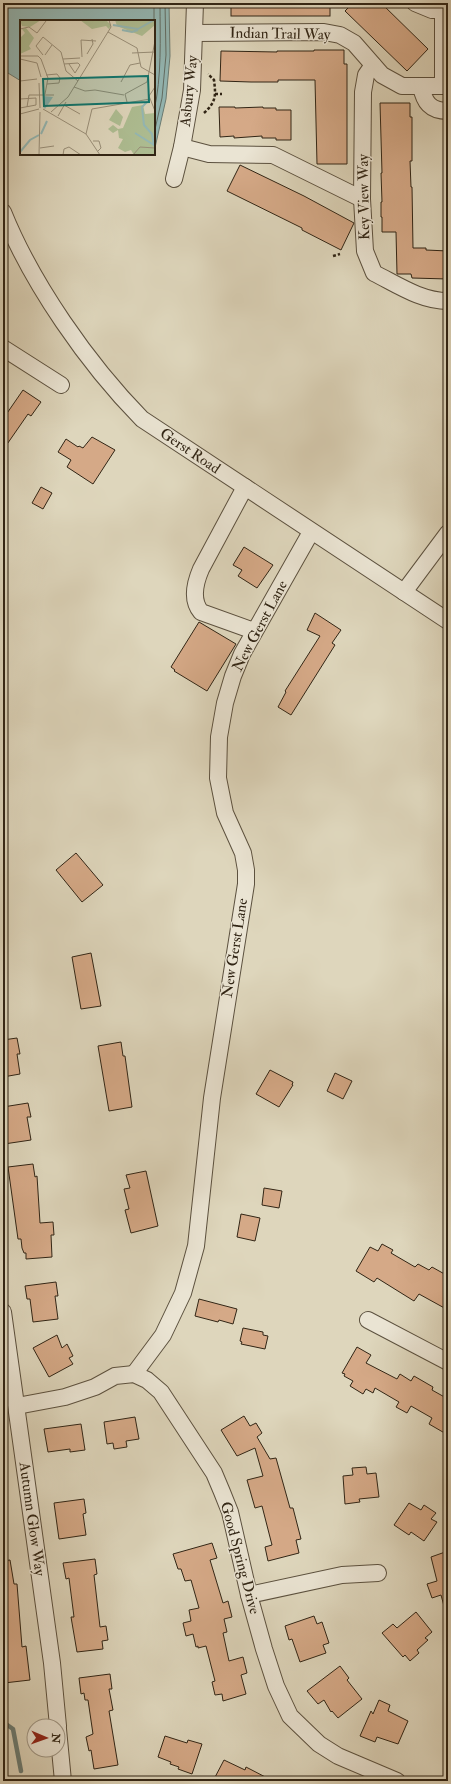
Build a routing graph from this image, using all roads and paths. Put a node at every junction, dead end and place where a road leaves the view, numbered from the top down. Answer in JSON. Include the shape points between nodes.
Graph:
{"nodes":[{"id":1,"x":195,"y":3,"type":"edge"},
{"id":2,"x":415,"y":3,"type":"edge"},
{"id":3,"x":446,"y":10,"type":"edge"},
{"id":4,"x":195,"y":33,"type":"junction"},
{"id":5,"x":373,"y":65,"type":"junction"},
{"id":6,"x":207,"y":73,"type":"dead end"},
{"id":7,"x":421,"y":86,"type":"junction"},
{"id":8,"x":445,"y":86,"type":"edge"},
{"id":9,"x":216,"y":94,"type":"junction"},
{"id":10,"x":222,"y":94,"type":"dead end"},
{"id":11,"x":448,"y":111,"type":"edge"},
{"id":12,"x":203,"y":114,"type":"dead end"},
{"id":13,"x":182,"y":147,"type":"junction"},
{"id":14,"x":174,"y":179,"type":"dead end"},
{"id":15,"x":362,"y":199,"type":"junction"},
{"id":16,"x":3,"y":212,"type":"edge"},
{"id":17,"x":340,"y":254,"type":"dead end"},
{"id":18,"x":333,"y":256,"type":"dead end"},
{"id":19,"x":448,"y":301,"type":"edge"},
{"id":20,"x":3,"y":348,"type":"edge"},
{"id":21,"x":61,"y":385,"type":"dead end"},
{"id":22,"x":245,"y":487,"type":"junction"},
{"id":23,"x":311,"y":532,"type":"junction"},
{"id":24,"x":448,"y":533,"type":"edge"},
{"id":25,"x":404,"y":592,"type":"junction"},
{"id":26,"x":448,"y":621,"type":"edge"},
{"id":27,"x":254,"y":631,"type":"junction"},
{"id":28,"x":3,"y":1312,"type":"edge"},
{"id":29,"x":368,"y":1320,"type":"dead end"},
{"id":30,"x":448,"y":1362,"type":"edge"},
{"id":31,"x":134,"y":1374,"type":"junction"},
{"id":32,"x":17,"y":1406,"type":"junction"},
{"id":33,"x":378,"y":1573,"type":"dead end"},
{"id":34,"x":249,"y":1595,"type":"junction"},
{"id":35,"x":57,"y":1718,"type":"edge"},
{"id":36,"x":61,"y":1758,"type":"edge"},
{"id":37,"x":63,"y":1781,"type":"edge"},
{"id":38,"x":397,"y":1781,"type":"edge"}],
"edges":[{"from":1,"to":4,"type":"street","name":"Asbury Way"},
{"from":2,"to":3,"type":"street","via":[[432,10]]},
{"from":3,"to":8,"type":"street","name":"Indian Trail Way"},
{"from":4,"to":5,"type":"street","name":"Indian Trail Way","via":[[317,32],[340,35],[354,43]]},
{"from":4,"to":13,"type":"street","name":"Asbury Way","via":[[192,90]]},
{"from":5,"to":7,"type":"street","name":"Indian Trail Way","via":[[382,74],[402,86]]},
{"from":5,"to":15,"type":"street","name":"Key View Way","via":[[366,75],[363,92]]},
{"from":6,"to":9,"type":"path","via":[[214,80]]},
{"from":7,"to":8,"type":"street","name":"Indian Trail Way"},
{"from":7,"to":11,"type":"street","via":[[430,107]]},
{"from":9,"to":10,"type":"path"},
{"from":9,"to":12,"type":"path","via":[[213,105]]},
{"from":13,"to":14,"type":"street","name":"Asbury Way"},
{"from":13,"to":15,"type":"street","via":[[209,154],[273,156]]},
{"from":15,"to":19,"type":"street","name":"Key View Way","via":[[366,251],[374,273],[433,301]]},
{"from":16,"to":22,"type":"street","name":"Gerst Road","via":[[26,263],[78,342],[118,395],[142,419]]},
{"from":17,"to":18,"type":"path"},
{"from":20,"to":21,"type":"street"},
{"from":22,"to":23,"type":"street","name":"Gerst Road"},
{"from":22,"to":27,"type":"street","via":[[196,580],[195,599],[197,607],[202,612]]},
{"from":23,"to":25,"type":"street","name":"Gerst Road"},
{"from":23,"to":27,"type":"street","name":"New Gerst Lane"},
{"from":24,"to":25,"type":"street"},
{"from":25,"to":26,"type":"street","name":"Gerst Road"},
{"from":27,"to":31,"type":"street","name":"New Gerst Lane","via":[[233,676],[219,737],[218,778],[221,797],[225,813],[243,853],[246,884],[212,1098],[196,1246],[180,1300],[163,1334]]},
{"from":28,"to":32,"type":"street","name":"Autumn Glow Way"},
{"from":29,"to":30,"type":"street"},
{"from":31,"to":32,"type":"street","via":[[115,1376],[95,1387],[65,1397]]},
{"from":31,"to":34,"type":"street","name":"Good Spring Drive","via":[[147,1380],[161,1392],[214,1473],[230,1512]]},
{"from":32,"to":35,"type":"street","name":"Autumn Glow Way"},
{"from":33,"to":34,"type":"street","via":[[342,1574]]},
{"from":34,"to":38,"type":"street","name":"Good Spring Drive","via":[[276,1686],[290,1716],[319,1744],[338,1756]]},
{"from":36,"to":37,"type":"street","name":"Autumn Glow Way"}]}
